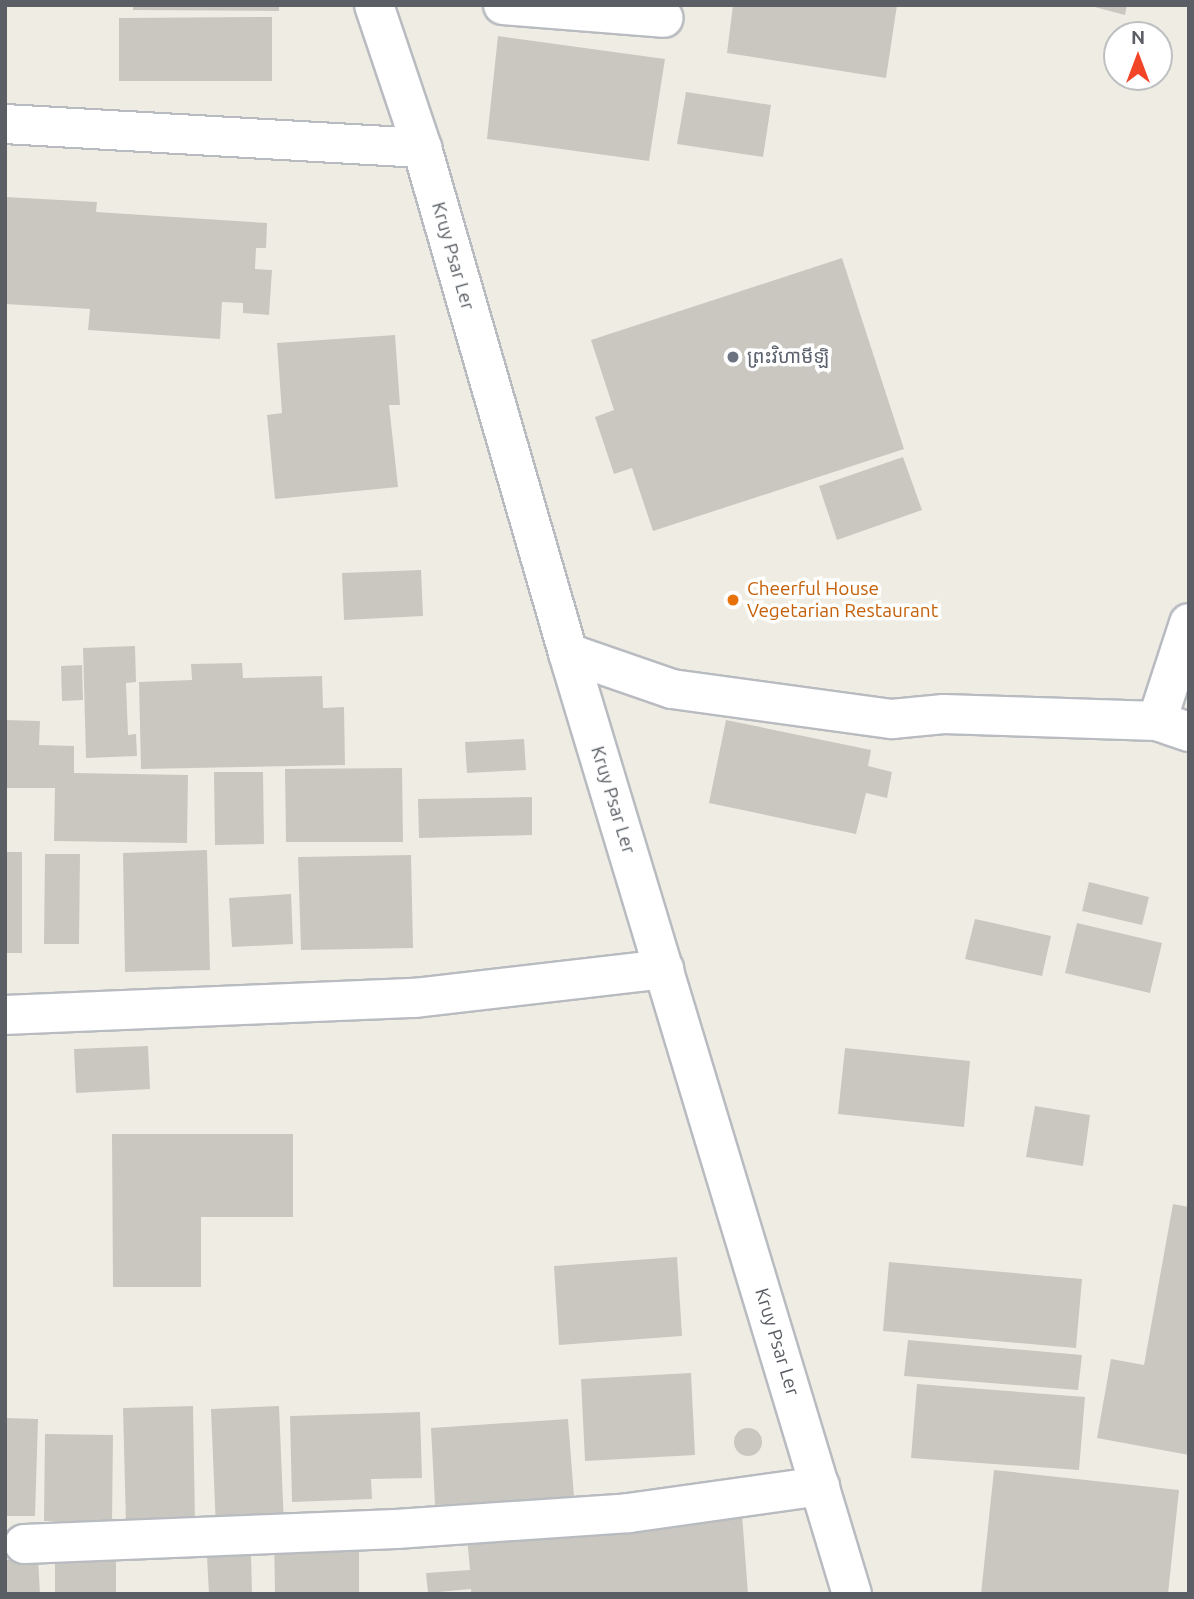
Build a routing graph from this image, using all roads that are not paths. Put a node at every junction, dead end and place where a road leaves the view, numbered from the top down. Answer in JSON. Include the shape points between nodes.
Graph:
{"nodes":[{"id":1,"x":373,"y":5,"type":"edge"},
{"id":2,"x":503,"y":5,"type":"edge"},
{"id":3,"x":663,"y":18,"type":"dead end"},
{"id":4,"x":5,"y":124,"type":"edge"},
{"id":5,"x":422,"y":148,"type":"junction"},
{"id":6,"x":1189,"y":623,"type":"edge"},
{"id":7,"x":568,"y":653,"type":"junction"},
{"id":8,"x":1173,"y":726,"type":"edge"},
{"id":9,"x":664,"y":969,"type":"junction"},
{"id":10,"x":5,"y":1015,"type":"edge"},
{"id":11,"x":820,"y":1486,"type":"junction"},
{"id":12,"x":24,"y":1544,"type":"dead end"},
{"id":13,"x":852,"y":1594,"type":"edge"}],
"edges":[{"from":1,"to":5,"type":"street","name":"Kruy Psar Ler"},
{"from":2,"to":3,"type":"street"},
{"from":4,"to":5,"type":"street"},
{"from":5,"to":7,"type":"street","name":"Kruy Psar Ler"},
{"from":6,"to":8,"type":"street"},
{"from":7,"to":8,"type":"street","via":[[672,688],[892,719],[944,714]]},
{"from":7,"to":9,"type":"street","name":"Kruy Psar Ler"},
{"from":9,"to":10,"type":"street","via":[[415,998]]},
{"from":9,"to":11,"type":"street","name":"Kruy Psar Ler"},
{"from":11,"to":12,"type":"street","via":[[629,1513],[396,1529]]},
{"from":11,"to":13,"type":"street","name":"Kruy Psar Ler"}]}
